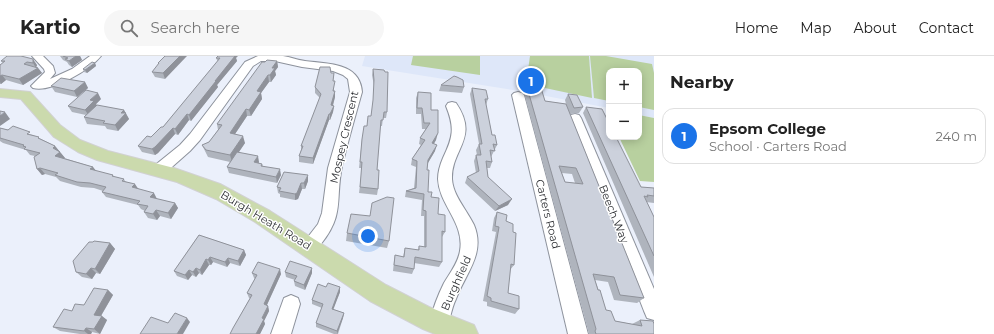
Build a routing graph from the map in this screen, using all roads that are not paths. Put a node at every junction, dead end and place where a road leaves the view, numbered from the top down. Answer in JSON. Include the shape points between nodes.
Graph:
{"nodes":[{"id":1,"x":37,"y":56,"type":"edge"},
{"id":2,"x":96,"y":56,"type":"edge"},
{"id":3,"x":31,"y":90,"type":"junction"},
{"id":4,"x":0,"y":93,"type":"edge"},
{"id":5,"x":518,"y":95,"type":"dead end"},
{"id":6,"x":452,"y":106,"type":"dead end"},
{"id":7,"x":575,"y":118,"type":"dead end"},
{"id":8,"x":159,"y":170,"type":"junction"},
{"id":9,"x":309,"y":246,"type":"junction"},
{"id":10,"x":291,"y":304,"type":"dead end"},
{"id":11,"x":654,"y":311,"type":"edge"},
{"id":12,"x":439,"y":324,"type":"junction"},
{"id":13,"x":281,"y":334,"type":"edge"},
{"id":14,"x":465,"y":334,"type":"edge"},
{"id":15,"x":578,"y":334,"type":"edge"}],
"edges":[{"from":1,"to":3,"type":"street","via":[[49,68],[50,73]]},
{"from":2,"to":3,"type":"street","via":[[68,77]]},
{"from":3,"to":4,"type":"main road"},
{"from":3,"to":8,"type":"main road","name":"Burgh Heath Road","via":[[54,128],[72,141],[108,157]]},
{"from":5,"to":15,"type":"street","name":"Carters Road"},
{"from":6,"to":12,"type":"street","name":"Burghfield","via":[[459,130],[445,180],[468,233],[470,253],[447,298]]},
{"from":7,"to":11,"type":"street","name":"Beech Way"},
{"from":8,"to":9,"type":"main road","name":"Burgh Heath Road","via":[[221,193]]},
{"from":8,"to":9,"type":"street","name":"Mospey Crescent","via":[[195,137],[249,64],[254,61],[260,58],[273,58],[334,68],[347,73],[354,79],[356,92],[335,168],[330,213],[324,228]]},
{"from":9,"to":12,"type":"main road","name":"Burgh Heath Road","via":[[378,293]]},
{"from":10,"to":13,"type":"street"},
{"from":12,"to":14,"type":"main road","name":"Burgh Heath Road"}]}
